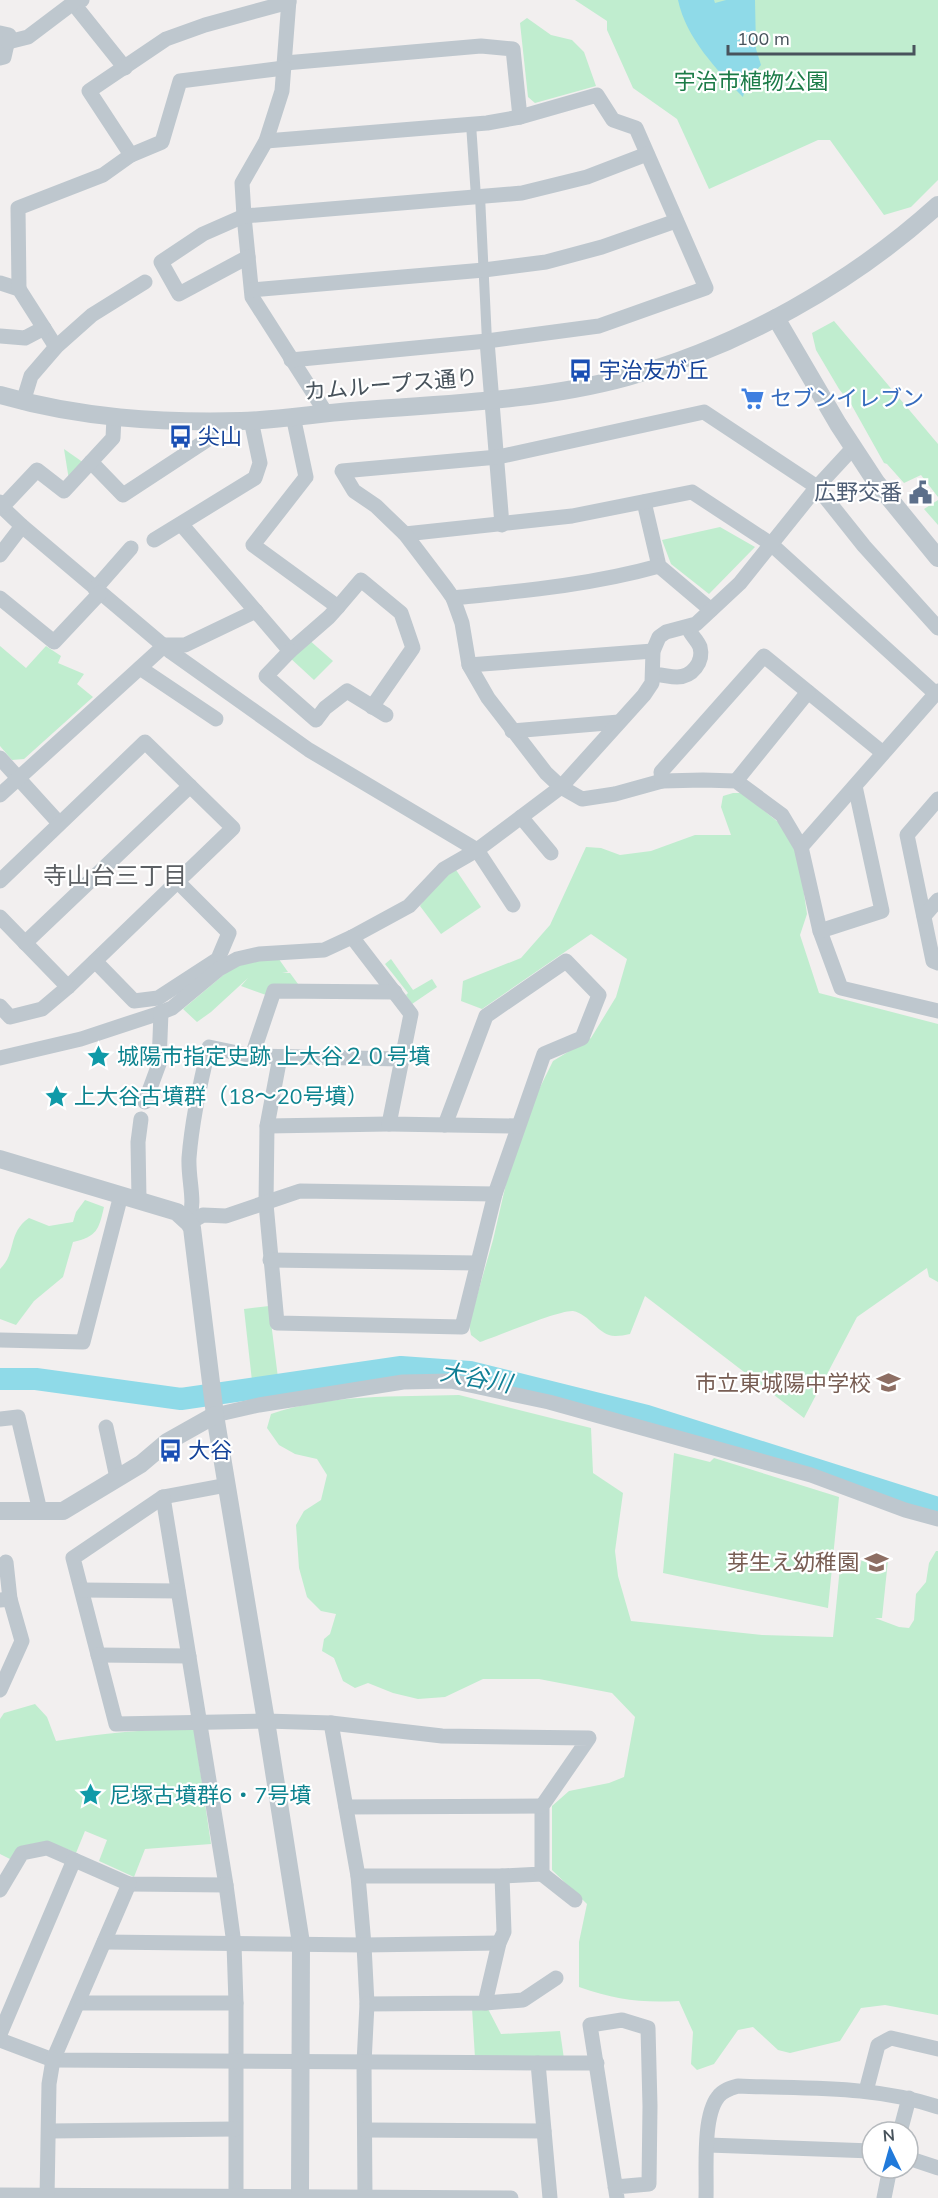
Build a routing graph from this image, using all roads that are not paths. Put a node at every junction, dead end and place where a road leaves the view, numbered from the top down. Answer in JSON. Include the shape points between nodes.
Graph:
{"nodes":[{"id":1,"x":76,"y":1,"type":"edge"},
{"id":2,"x":289,"y":1,"type":"edge"},
{"id":3,"x":4,"y":38,"type":"edge"},
{"id":4,"x":0,"y":58,"type":"edge"},
{"id":5,"x":284,"y":66,"type":"junction"},
{"id":6,"x":125,"y":68,"type":"junction"},
{"id":7,"x":520,"y":117,"type":"junction"},
{"id":8,"x":471,"y":124,"type":"junction"},
{"id":9,"x":266,"y":141,"type":"junction"},
{"id":10,"x":647,"y":154,"type":"junction"},
{"id":11,"x":131,"y":155,"type":"junction"},
{"id":12,"x":478,"y":196,"type":"junction"},
{"id":13,"x":938,"y":205,"type":"edge"},
{"id":14,"x":244,"y":216,"type":"junction"},
{"id":15,"x":676,"y":221,"type":"junction"},
{"id":16,"x":248,"y":257,"type":"junction"},
{"id":17,"x":484,"y":270,"type":"junction"},
{"id":18,"x":145,"y":282,"type":"dead end"},
{"id":19,"x":0,"y":283,"type":"edge"},
{"id":20,"x":19,"y":289,"type":"junction"},
{"id":21,"x":252,"y":290,"type":"junction"},
{"id":22,"x":776,"y":318,"type":"junction"},
{"id":23,"x":44,"y":328,"type":"junction"},
{"id":24,"x":0,"y":336,"type":"edge"},
{"id":25,"x":488,"y":341,"type":"junction"},
{"id":26,"x":56,"y":347,"type":"junction"},
{"id":27,"x":291,"y":360,"type":"junction"},
{"id":28,"x":0,"y":395,"type":"edge"},
{"id":29,"x":493,"y":399,"type":"junction"},
{"id":30,"x":23,"y":402,"type":"junction"},
{"id":31,"x":326,"y":413,"type":"junction"},
{"id":32,"x":293,"y":416,"type":"junction"},
{"id":33,"x":114,"y":417,"type":"junction"},
{"id":34,"x":251,"y":420,"type":"junction"},
{"id":35,"x":214,"y":421,"type":"junction"},
{"id":36,"x":853,"y":448,"type":"junction"},
{"id":37,"x":498,"y":457,"type":"junction"},
{"id":38,"x":91,"y":462,"type":"junction"},
{"id":39,"x":817,"y":487,"type":"junction"},
{"id":40,"x":644,"y":502,"type":"junction"},
{"id":41,"x":2,"y":503,"type":"edge"},
{"id":42,"x":181,"y":524,"type":"junction"},
{"id":43,"x":502,"y":525,"type":"junction"},
{"id":44,"x":22,"y":526,"type":"junction"},
{"id":45,"x":405,"y":534,"type":"junction"},
{"id":46,"x":154,"y":540,"type":"dead end"},
{"id":47,"x":771,"y":544,"type":"junction"},
{"id":48,"x":131,"y":548,"type":"dead end"},
{"id":49,"x":0,"y":555,"type":"edge"},
{"id":50,"x":938,"y":558,"type":"edge"},
{"id":51,"x":659,"y":566,"type":"junction"},
{"id":52,"x":97,"y":591,"type":"junction"},
{"id":53,"x":0,"y":598,"type":"edge"},
{"id":54,"x":453,"y":598,"type":"junction"},
{"id":55,"x":338,"y":607,"type":"junction"},
{"id":56,"x":711,"y":610,"type":"junction"},
{"id":57,"x":256,"y":611,"type":"junction"},
{"id":58,"x":688,"y":627,"type":"junction"},
{"id":59,"x":938,"y":628,"type":"edge"},
{"id":60,"x":165,"y":645,"type":"junction"},
{"id":61,"x":290,"y":651,"type":"junction"},
{"id":62,"x":653,"y":651,"type":"junction"},
{"id":63,"x":470,"y":665,"type":"junction"},
{"id":64,"x":140,"y":668,"type":"junction"},
{"id":65,"x":653,"y":675,"type":"junction"},
{"id":66,"x":808,"y":692,"type":"junction"},
{"id":67,"x":937,"y":692,"type":"edge"},
{"id":68,"x":216,"y":719,"type":"dead end"},
{"id":69,"x":620,"y":722,"type":"junction"},
{"id":70,"x":512,"y":731,"type":"junction"},
{"id":71,"x":883,"y":753,"type":"junction"},
{"id":72,"x":0,"y":758,"type":"edge"},
{"id":73,"x":18,"y":778,"type":"junction"},
{"id":74,"x":662,"y":781,"type":"junction"},
{"id":75,"x":736,"y":781,"type":"junction"},
{"id":76,"x":190,"y":786,"type":"junction"},
{"id":77,"x":855,"y":786,"type":"junction"},
{"id":78,"x":561,"y":787,"type":"junction"},
{"id":79,"x":0,"y":795,"type":"edge"},
{"id":80,"x":938,"y":800,"type":"edge"},
{"id":81,"x":521,"y":817,"type":"junction"},
{"id":82,"x":59,"y":823,"type":"junction"},
{"id":83,"x":801,"y":847,"type":"junction"},
{"id":84,"x":477,"y":850,"type":"junction"},
{"id":85,"x":551,"y":853,"type":"dead end"},
{"id":86,"x":0,"y":881,"type":"edge"},
{"id":87,"x":178,"y":882,"type":"junction"},
{"id":88,"x":938,"y":900,"type":"edge"},
{"id":89,"x":513,"y":905,"type":"dead end"},
{"id":90,"x":924,"y":916,"type":"junction"},
{"id":91,"x":0,"y":917,"type":"edge"},
{"id":92,"x":820,"y":931,"type":"junction"},
{"id":93,"x":352,"y":937,"type":"junction"},
{"id":94,"x":25,"y":943,"type":"junction"},
{"id":95,"x":95,"y":961,"type":"junction"},
{"id":96,"x":938,"y":963,"type":"edge"},
{"id":97,"x":68,"y":987,"type":"junction"},
{"id":98,"x":395,"y":992,"type":"junction"},
{"id":99,"x":938,"y":1011,"type":"edge"},
{"id":100,"x":161,"y":1012,"type":"junction"},
{"id":101,"x":4,"y":1014,"type":"edge"},
{"id":102,"x":252,"y":1056,"type":"junction"},
{"id":103,"x":0,"y":1058,"type":"edge"},
{"id":104,"x":280,"y":1058,"type":"junction"},
{"id":105,"x":402,"y":1059,"type":"junction"},
{"id":106,"x":145,"y":1102,"type":"dead end"},
{"id":107,"x":141,"y":1119,"type":"dead end"},
{"id":108,"x":389,"y":1124,"type":"junction"},
{"id":109,"x":445,"y":1125,"type":"junction"},
{"id":110,"x":267,"y":1126,"type":"junction"},
{"id":111,"x":518,"y":1126,"type":"junction"},
{"id":112,"x":1,"y":1163,"type":"edge"},
{"id":113,"x":495,"y":1194,"type":"junction"},
{"id":114,"x":121,"y":1195,"type":"junction"},
{"id":115,"x":139,"y":1199,"type":"junction"},
{"id":116,"x":266,"y":1204,"type":"junction"},
{"id":117,"x":189,"y":1222,"type":"junction"},
{"id":118,"x":270,"y":1260,"type":"junction"},
{"id":119,"x":477,"y":1263,"type":"junction"},
{"id":120,"x":0,"y":1340,"type":"edge"},
{"id":121,"x":213,"y":1403,"type":"junction"},
{"id":122,"x":0,"y":1419,"type":"edge"},
{"id":123,"x":106,"y":1427,"type":"dead end"},
{"id":124,"x":117,"y":1478,"type":"junction"},
{"id":125,"x":227,"y":1485,"type":"junction"},
{"id":126,"x":163,"y":1497,"type":"junction"},
{"id":127,"x":0,"y":1511,"type":"edge"},
{"id":128,"x":40,"y":1511,"type":"junction"},
{"id":129,"x":938,"y":1519,"type":"edge"},
{"id":130,"x":6,"y":1562,"type":"dead end"},
{"id":131,"x":82,"y":1590,"type":"junction"},
{"id":132,"x":178,"y":1591,"type":"junction"},
{"id":133,"x":5,"y":1599,"type":"edge"},
{"id":134,"x":98,"y":1655,"type":"junction"},
{"id":135,"x":189,"y":1656,"type":"junction"},
{"id":136,"x":0,"y":1690,"type":"edge"},
{"id":137,"x":266,"y":1721,"type":"junction"},
{"id":138,"x":200,"y":1723,"type":"junction"},
{"id":139,"x":331,"y":1723,"type":"junction"},
{"id":140,"x":542,"y":1806,"type":"junction"},
{"id":141,"x":346,"y":1807,"type":"junction"},
{"id":142,"x":74,"y":1860,"type":"junction"},
{"id":143,"x":542,"y":1874,"type":"junction"},
{"id":144,"x":358,"y":1876,"type":"junction"},
{"id":145,"x":502,"y":1876,"type":"junction"},
{"id":146,"x":129,"y":1884,"type":"junction"},
{"id":147,"x":226,"y":1886,"type":"junction"},
{"id":148,"x":0,"y":1890,"type":"edge"},
{"id":149,"x":575,"y":1900,"type":"dead end"},
{"id":150,"x":104,"y":1942,"type":"junction"},
{"id":151,"x":300,"y":1943,"type":"junction"},
{"id":152,"x":499,"y":1943,"type":"junction"},
{"id":153,"x":234,"y":1944,"type":"junction"},
{"id":154,"x":364,"y":1945,"type":"junction"},
{"id":155,"x":556,"y":1978,"type":"dead end"},
{"id":156,"x":78,"y":2003,"type":"junction"},
{"id":157,"x":236,"y":2003,"type":"junction"},
{"id":158,"x":485,"y":2003,"type":"junction"},
{"id":159,"x":367,"y":2004,"type":"junction"},
{"id":160,"x":0,"y":2034,"type":"edge"},
{"id":161,"x":0,"y":2040,"type":"edge"},
{"id":162,"x":938,"y":2049,"type":"edge"},
{"id":163,"x":53,"y":2060,"type":"junction"},
{"id":164,"x":300,"y":2062,"type":"junction"},
{"id":165,"x":237,"y":2063,"type":"junction"},
{"id":166,"x":364,"y":2063,"type":"junction"},
{"id":167,"x":538,"y":2063,"type":"junction"},
{"id":168,"x":597,"y":2063,"type":"junction"},
{"id":169,"x":866,"y":2091,"type":"junction"},
{"id":170,"x":909,"y":2098,"type":"junction"},
{"id":171,"x":938,"y":2108,"type":"edge"},
{"id":172,"x":903,"y":2120,"type":"edge"},
{"id":173,"x":235,"y":2129,"type":"junction"},
{"id":174,"x":365,"y":2130,"type":"junction"},
{"id":175,"x":50,"y":2131,"type":"junction"},
{"id":176,"x":544,"y":2131,"type":"junction"},
{"id":177,"x":708,"y":2145,"type":"junction"},
{"id":178,"x":860,"y":2151,"type":"edge"},
{"id":179,"x":920,"y":2162,"type":"edge"},
{"id":180,"x":938,"y":2168,"type":"edge"},
{"id":181,"x":888,"y":2180,"type":"edge"},
{"id":182,"x":616,"y":2192,"type":"edge"},
{"id":183,"x":0,"y":2195,"type":"edge"},
{"id":184,"x":47,"y":2197,"type":"edge"},
{"id":185,"x":112,"y":2197,"type":"edge"},
{"id":186,"x":172,"y":2197,"type":"edge"},
{"id":187,"x":236,"y":2197,"type":"edge"},
{"id":188,"x":300,"y":2197,"type":"edge"},
{"id":189,"x":365,"y":2198,"type":"edge"},
{"id":190,"x":511,"y":2198,"type":"edge"},
{"id":191,"x":550,"y":2198,"type":"edge"},
{"id":192,"x":706,"y":2198,"type":"edge"},
{"id":193,"x":884,"y":2198,"type":"edge"}],
"edges":[{"from":1,"to":3,"type":"street","via":[[28,38]]},
{"from":1,"to":6,"type":"street"},
{"from":2,"to":5,"type":"street"},
{"from":2,"to":6,"type":"street","via":[[166,39]]},
{"from":3,"to":4,"type":"street","via":[[4,57]]},
{"from":5,"to":7,"type":"street","via":[[481,46],[513,49]]},
{"from":5,"to":9,"type":"street","via":[[282,91]]},
{"from":5,"to":11,"type":"street","via":[[180,81],[162,142]]},
{"from":6,"to":11,"type":"street","via":[[89,91]]},
{"from":7,"to":8,"type":"street"},
{"from":7,"to":10,"type":"street","via":[[597,95],[613,120],[636,128]]},
{"from":8,"to":9,"type":"street"},
{"from":8,"to":12,"type":"street"},
{"from":9,"to":14,"type":"street","via":[[242,183]]},
{"from":10,"to":12,"type":"street","via":[[522,193]]},
{"from":10,"to":15,"type":"street"},
{"from":11,"to":20,"type":"street","via":[[103,175],[18,208]]},
{"from":12,"to":14,"type":"street"},
{"from":12,"to":17,"type":"street"},
{"from":13,"to":22,"type":"street","name":"カムループス通り","via":[[879,255]]},
{"from":14,"to":16,"type":"street"},
{"from":14,"to":16,"type":"street","via":[[203,234],[161,262],[179,294]]},
{"from":15,"to":17,"type":"street","via":[[546,262]]},
{"from":15,"to":25,"type":"street","via":[[706,288],[599,326]]},
{"from":16,"to":21,"type":"street"},
{"from":17,"to":21,"type":"street"},
{"from":17,"to":25,"type":"street"},
{"from":18,"to":26,"type":"street","via":[[93,315]]},
{"from":19,"to":20,"type":"street"},
{"from":20,"to":23,"type":"street"},
{"from":21,"to":27,"type":"street","via":[[252,297]]},
{"from":22,"to":29,"type":"street","name":"カムループス通り","via":[[699,353],[627,377]]},
{"from":22,"to":36,"type":"street"},
{"from":23,"to":24,"type":"street","via":[[25,338]]},
{"from":23,"to":26,"type":"street"},
{"from":25,"to":27,"type":"street"},
{"from":25,"to":29,"type":"street"},
{"from":26,"to":30,"type":"street","via":[[31,376]]},
{"from":27,"to":31,"type":"street"},
{"from":28,"to":30,"type":"street","name":"カムループス通り"},
{"from":29,"to":31,"type":"street","name":"カムループス通り"},
{"from":29,"to":37,"type":"street"},
{"from":30,"to":33,"type":"street","name":"カムループス通り"},
{"from":31,"to":32,"type":"street","name":"カムループス通り"},
{"from":32,"to":34,"type":"street","name":"カムループス通り"},
{"from":32,"to":55,"type":"street","via":[[306,477],[253,545]]},
{"from":33,"to":35,"type":"street","name":"カムループス通り"},
{"from":33,"to":38,"type":"street","via":[[113,438]]},
{"from":34,"to":35,"type":"street","name":"カムループス通り"},
{"from":34,"to":42,"type":"street","via":[[260,463],[255,478]]},
{"from":35,"to":38,"type":"street","via":[[213,436],[123,495]]},
{"from":36,"to":39,"type":"street"},
{"from":36,"to":50,"type":"street"},
{"from":37,"to":39,"type":"street","via":[[704,412]]},
{"from":37,"to":43,"type":"street"},
{"from":37,"to":45,"type":"street","via":[[342,471],[354,491]]},
{"from":38,"to":41,"type":"street","via":[[64,491],[37,470]]},
{"from":39,"to":47,"type":"street"},
{"from":39,"to":59,"type":"street"},
{"from":40,"to":43,"type":"street"},
{"from":40,"to":47,"type":"street","via":[[692,492]]},
{"from":40,"to":51,"type":"street"},
{"from":41,"to":44,"type":"street"},
{"from":42,"to":46,"type":"street"},
{"from":42,"to":57,"type":"street"},
{"from":43,"to":45,"type":"street"},
{"from":44,"to":49,"type":"street"},
{"from":44,"to":52,"type":"street"},
{"from":45,"to":54,"type":"street"},
{"from":47,"to":56,"type":"street","via":[[740,583]]},
{"from":47,"to":67,"type":"street"},
{"from":48,"to":52,"type":"street"},
{"from":51,"to":54,"type":"street","via":[[618,578]]},
{"from":51,"to":56,"type":"street"},
{"from":52,"to":53,"type":"street","via":[[54,642]]},
{"from":52,"to":60,"type":"street"},
{"from":54,"to":63,"type":"street"},
{"from":55,"to":61,"type":"street"},
{"from":55,"to":61,"type":"street","via":[[361,580],[401,613],[413,648],[379,711],[347,691],[316,720],[266,676]]},
{"from":56,"to":58,"type":"street"},
{"from":57,"to":60,"type":"street","via":[[184,645]]},
{"from":57,"to":61,"type":"street"},
{"from":58,"to":62,"type":"street","via":[[666,632]]},
{"from":58,"to":65,"type":"street","via":[[701,652],[697,667],[684,676]]},
{"from":60,"to":64,"type":"street"},
{"from":60,"to":84,"type":"street","via":[[309,750]]},
{"from":62,"to":63,"type":"street"},
{"from":62,"to":65,"type":"street"},
{"from":63,"to":70,"type":"street"},
{"from":64,"to":68,"type":"street"},
{"from":64,"to":73,"type":"street"},
{"from":65,"to":69,"type":"street","via":[[644,695]]},
{"from":66,"to":71,"type":"street"},
{"from":66,"to":74,"type":"street","via":[[764,656],[661,772]]},
{"from":66,"to":75,"type":"street"},
{"from":67,"to":71,"type":"street"},
{"from":69,"to":70,"type":"street"},
{"from":69,"to":78,"type":"street"},
{"from":70,"to":78,"type":"street"},
{"from":71,"to":77,"type":"street"},
{"from":72,"to":73,"type":"street"},
{"from":73,"to":79,"type":"street"},
{"from":73,"to":82,"type":"street"},
{"from":74,"to":75,"type":"street"},
{"from":74,"to":78,"type":"street","via":[[582,799]]},
{"from":75,"to":83,"type":"street","via":[[782,815]]},
{"from":76,"to":82,"type":"street","via":[[145,742]]},
{"from":76,"to":87,"type":"street","via":[[233,828]]},
{"from":76,"to":94,"type":"street"},
{"from":77,"to":83,"type":"street"},
{"from":77,"to":92,"type":"street","via":[[882,911]]},
{"from":78,"to":81,"type":"street"},
{"from":80,"to":90,"type":"street","via":[[907,835]]},
{"from":81,"to":84,"type":"street"},
{"from":81,"to":85,"type":"street"},
{"from":82,"to":86,"type":"street"},
{"from":83,"to":92,"type":"street"},
{"from":84,"to":89,"type":"street"},
{"from":84,"to":93,"type":"street","via":[[444,869],[409,906]]},
{"from":87,"to":95,"type":"street"},
{"from":87,"to":95,"type":"street","via":[[229,933],[218,959],[158,998],[134,1001]]},
{"from":88,"to":90,"type":"street"},
{"from":90,"to":96,"type":"street","via":[[933,961]]},
{"from":91,"to":94,"type":"street"},
{"from":92,"to":99,"type":"street","via":[[841,988]]},
{"from":93,"to":98,"type":"street"},
{"from":93,"to":100,"type":"street","via":[[324,950],[237,958],[172,1008]]},
{"from":94,"to":97,"type":"street"},
{"from":95,"to":97,"type":"street"},
{"from":97,"to":101,"type":"street","via":[[42,1009]]},
{"from":98,"to":102,"type":"street","via":[[274,991]]},
{"from":98,"to":105,"type":"street","via":[[411,1014]]},
{"from":100,"to":103,"type":"street","via":[[81,1039]]},
{"from":100,"to":106,"type":"street","via":[[159,1064]]},
{"from":102,"to":104,"type":"street"},
{"from":102,"to":117,"type":"street","via":[[209,1047],[192,1133],[189,1161],[193,1209]]},
{"from":104,"to":105,"type":"street"},
{"from":104,"to":110,"type":"street"},
{"from":105,"to":108,"type":"street"},
{"from":107,"to":115,"type":"street"},
{"from":108,"to":109,"type":"street"},
{"from":108,"to":110,"type":"street"},
{"from":109,"to":111,"type":"street"},
{"from":109,"to":111,"type":"street","via":[[486,1016],[566,961],[599,995],[582,1038],[544,1054]]},
{"from":110,"to":116,"type":"street"},
{"from":111,"to":113,"type":"street"},
{"from":112,"to":114,"type":"street"},
{"from":113,"to":116,"type":"street","via":[[300,1191]]},
{"from":113,"to":119,"type":"street"},
{"from":114,"to":115,"type":"street"},
{"from":114,"to":120,"type":"street","via":[[83,1342]]},
{"from":115,"to":117,"type":"street","via":[[177,1212]]},
{"from":116,"to":117,"type":"street","via":[[226,1216],[203,1215]]},
{"from":116,"to":118,"type":"street"},
{"from":117,"to":121,"type":"street","via":[[194,1234]]},
{"from":118,"to":119,"type":"street"},
{"from":118,"to":119,"type":"street","via":[[277,1323],[462,1327]]},
{"from":121,"to":124,"type":"street","via":[[141,1464]]},
{"from":121,"to":125,"type":"street"},
{"from":121,"to":129,"type":"street","via":[[259,1405],[403,1382],[451,1381],[549,1402],[811,1475]]},
{"from":122,"to":128,"type":"street","via":[[18,1416]]},
{"from":123,"to":124,"type":"street"},
{"from":124,"to":128,"type":"street","via":[[63,1510]]},
{"from":125,"to":126,"type":"street"},
{"from":125,"to":137,"type":"street"},
{"from":126,"to":131,"type":"street","via":[[73,1558]]},
{"from":126,"to":132,"type":"street"},
{"from":127,"to":128,"type":"street"},
{"from":130,"to":133,"type":"street"},
{"from":131,"to":132,"type":"street"},
{"from":131,"to":134,"type":"street"},
{"from":132,"to":135,"type":"street"},
{"from":133,"to":136,"type":"street","via":[[22,1641]]},
{"from":134,"to":135,"type":"street"},
{"from":134,"to":138,"type":"street","via":[[116,1724]]},
{"from":135,"to":138,"type":"street"},
{"from":137,"to":138,"type":"street"},
{"from":137,"to":139,"type":"street"},
{"from":137,"to":151,"type":"street"},
{"from":138,"to":147,"type":"street"},
{"from":139,"to":140,"type":"street","via":[[442,1736],[589,1738]]},
{"from":139,"to":141,"type":"street"},
{"from":140,"to":141,"type":"street"},
{"from":140,"to":143,"type":"street"},
{"from":141,"to":144,"type":"street"},
{"from":142,"to":146,"type":"street"},
{"from":142,"to":148,"type":"street","via":[[47,1848],[22,1853]]},
{"from":142,"to":160,"type":"street"},
{"from":143,"to":145,"type":"street"},
{"from":143,"to":149,"type":"street"},
{"from":144,"to":145,"type":"street"},
{"from":144,"to":154,"type":"street"},
{"from":145,"to":152,"type":"street","via":[[504,1932]]},
{"from":146,"to":147,"type":"street"},
{"from":146,"to":150,"type":"street"},
{"from":147,"to":153,"type":"street"},
{"from":150,"to":153,"type":"street"},
{"from":150,"to":156,"type":"street"},
{"from":151,"to":153,"type":"street"},
{"from":151,"to":154,"type":"street"},
{"from":151,"to":164,"type":"street"},
{"from":152,"to":154,"type":"street"},
{"from":152,"to":158,"type":"street"},
{"from":153,"to":157,"type":"street"},
{"from":154,"to":159,"type":"street"},
{"from":155,"to":158,"type":"street","via":[[523,2000]]},
{"from":156,"to":157,"type":"street"},
{"from":156,"to":163,"type":"street"},
{"from":157,"to":165,"type":"street"},
{"from":158,"to":159,"type":"street"},
{"from":159,"to":166,"type":"street"},
{"from":161,"to":163,"type":"street"},
{"from":162,"to":169,"type":"street","via":[[891,2038],[878,2045]]},
{"from":163,"to":165,"type":"street"},
{"from":163,"to":175,"type":"street"},
{"from":164,"to":165,"type":"street"},
{"from":164,"to":166,"type":"street"},
{"from":164,"to":188,"type":"street"},
{"from":165,"to":173,"type":"street"},
{"from":166,"to":167,"type":"street"},
{"from":166,"to":174,"type":"street"},
{"from":167,"to":168,"type":"street"},
{"from":167,"to":176,"type":"street"},
{"from":168,"to":182,"type":"street"},
{"from":168,"to":182,"type":"street","via":[[590,2025],[622,2019],[648,2028],[649,2184]]},
{"from":169,"to":170,"type":"street"},
{"from":169,"to":177,"type":"street","via":[[738,2086],[728,2089],[719,2095],[711,2110]]},
{"from":170,"to":171,"type":"street"},
{"from":170,"to":172,"type":"street"},
{"from":173,"to":175,"type":"street"},
{"from":173,"to":187,"type":"street"},
{"from":174,"to":176,"type":"street"},
{"from":174,"to":189,"type":"street"},
{"from":175,"to":184,"type":"street"},
{"from":176,"to":191,"type":"street"},
{"from":177,"to":178,"type":"street"},
{"from":177,"to":192,"type":"street"},
{"from":179,"to":180,"type":"street"},
{"from":181,"to":193,"type":"street"},
{"from":183,"to":184,"type":"street"},
{"from":184,"to":185,"type":"street"},
{"from":185,"to":186,"type":"street"},
{"from":186,"to":187,"type":"street"},
{"from":187,"to":188,"type":"street"},
{"from":188,"to":189,"type":"street"},
{"from":189,"to":190,"type":"street"}]}
